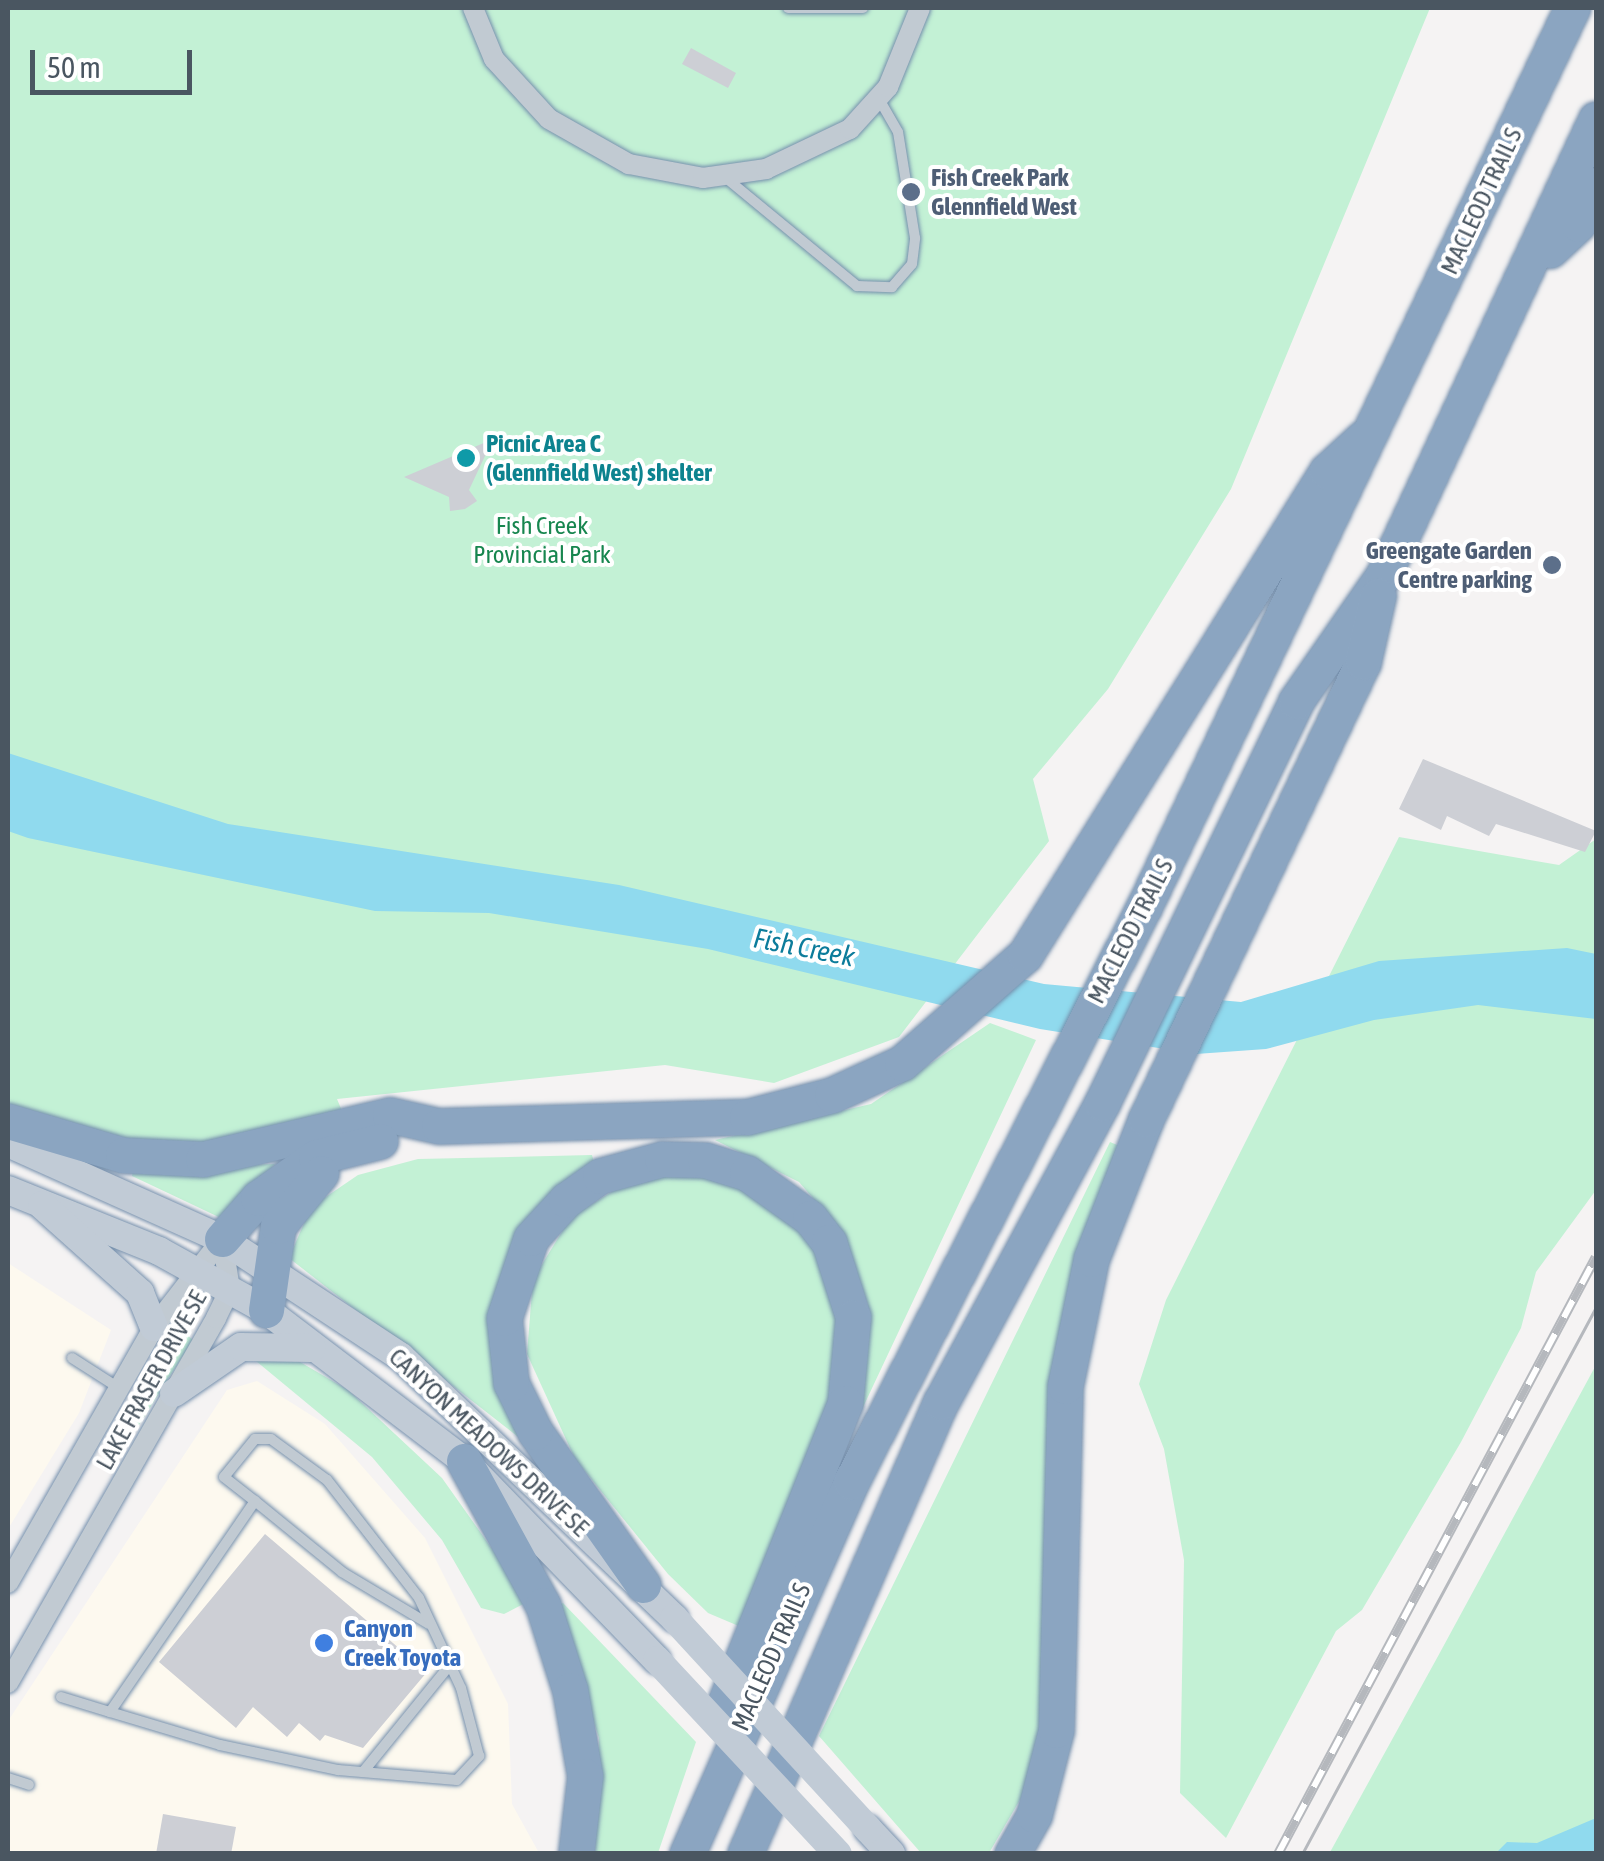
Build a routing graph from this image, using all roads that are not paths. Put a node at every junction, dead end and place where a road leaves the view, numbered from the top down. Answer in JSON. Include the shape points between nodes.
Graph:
{"nodes":[{"id":1,"x":473,"y":8,"type":"edge"},
{"id":2,"x":788,"y":8,"type":"edge"},
{"id":3,"x":863,"y":8,"type":"edge"},
{"id":4,"x":920,"y":8,"type":"edge"},
{"id":5,"x":1572,"y":8,"type":"edge"},
{"id":6,"x":879,"y":99,"type":"junction"},
{"id":7,"x":1596,"y":120,"type":"edge"},
{"id":8,"x":725,"y":177,"type":"junction"},
{"id":9,"x":1596,"y":185,"type":"edge"},
{"id":10,"x":1535,"y":265,"type":"junction"},
{"id":11,"x":1375,"y":428,"type":"junction"},
{"id":12,"x":1382,"y":576,"type":"junction"},
{"id":13,"x":8,"y":1121,"type":"edge"},
{"id":14,"x":440,"y":1126,"type":"junction"},
{"id":15,"x":8,"y":1143,"type":"edge"},
{"id":16,"x":347,"y":1148,"type":"junction"},
{"id":17,"x":8,"y":1190,"type":"edge"},
{"id":18,"x":38,"y":1200,"type":"junction"},
{"id":19,"x":8,"y":1205,"type":"edge"},
{"id":20,"x":222,"y":1239,"type":"junction"},
{"id":21,"x":268,"y":1265,"type":"junction"},
{"id":22,"x":195,"y":1270,"type":"junction"},
{"id":23,"x":230,"y":1289,"type":"junction"},
{"id":24,"x":266,"y":1310,"type":"junction"},
{"id":25,"x":154,"y":1327,"type":"junction"},
{"id":26,"x":314,"y":1348,"type":"junction"},
{"id":27,"x":72,"y":1358,"type":"dead end"},
{"id":28,"x":120,"y":1389,"type":"junction"},
{"id":29,"x":174,"y":1393,"type":"junction"},
{"id":30,"x":464,"y":1461,"type":"junction"},
{"id":31,"x":255,"y":1501,"type":"junction"},
{"id":32,"x":8,"y":1583,"type":"edge"},
{"id":33,"x":643,"y":1586,"type":"junction"},
{"id":34,"x":432,"y":1626,"type":"junction"},
{"id":35,"x":450,"y":1665,"type":"junction"},
{"id":36,"x":9,"y":1677,"type":"edge"},
{"id":37,"x":61,"y":1697,"type":"dead end"},
{"id":38,"x":110,"y":1712,"type":"junction"},
{"id":39,"x":362,"y":1772,"type":"junction"},
{"id":40,"x":8,"y":1778,"type":"edge"},
{"id":41,"x":29,"y":1785,"type":"dead end"},
{"id":42,"x":692,"y":1841,"type":"edge"},
{"id":43,"x":1013,"y":1853,"type":"edge"},
{"id":44,"x":576,"y":1854,"type":"edge"},
{"id":45,"x":746,"y":1854,"type":"edge"},
{"id":46,"x":838,"y":1854,"type":"edge"},
{"id":47,"x":891,"y":1854,"type":"edge"}],
"edges":[{"from":1,"to":8,"type":"street","via":[[508,80],[578,141],[663,173]]},
{"from":2,"to":3,"type":"lane"},
{"from":4,"to":6,"type":"street"},
{"from":5,"to":11,"type":"highway","name":"MACLEOD TRAIL S"},
{"from":6,"to":8,"type":"street","via":[[824,145]]},
{"from":6,"to":8,"type":"lane","via":[[898,132],[915,238],[912,264],[892,287],[857,286]]},
{"from":7,"to":10,"type":"highway","name":"MACLEOD TRAIL S"},
{"from":9,"to":10,"type":"highway","via":[[1578,224]]},
{"from":10,"to":12,"type":"highway","name":"MACLEOD TRAIL S"},
{"from":11,"to":14,"type":"highway","via":[[1327,471],[1080,872],[1009,973],[902,1062],[832,1095],[747,1116]]},
{"from":11,"to":42,"type":"highway","name":"MACLEOD TRAIL S","via":[[1144,907],[851,1482]]},
{"from":12,"to":43,"type":"highway","via":[[1363,662],[1146,1119],[1091,1258],[1065,1386],[1058,1713],[1046,1781]]},
{"from":12,"to":45,"type":"highway","name":"MACLEOD TRAIL S","via":[[1296,701],[1102,1104],[940,1402]]},
{"from":13,"to":14,"type":"highway","via":[[123,1155],[203,1159],[390,1115]]},
{"from":14,"to":16,"type":"highway"},
{"from":15,"to":20,"type":"main road","name":"CANYON MEADOWS DRIVE SE"},
{"from":16,"to":20,"type":"highway","via":[[316,1158],[258,1198]]},
{"from":16,"to":21,"type":"highway","via":[[289,1205]]},
{"from":17,"to":18,"type":"main road","name":"CANYON MEADOWS DRIVE SE"},
{"from":18,"to":19,"type":"lane"},
{"from":18,"to":22,"type":"main road","name":"CANYON MEADOWS DRIVE SE"},
{"from":18,"to":25,"type":"main road","via":[[140,1293]]},
{"from":20,"to":21,"type":"main road","name":"CANYON MEADOWS DRIVE SE"},
{"from":20,"to":22,"type":"street","name":"LAKE FRASER DRIVE SE"},
{"from":20,"to":23,"type":"street","name":"LAKE FRASER DRIVE SE"},
{"from":21,"to":24,"type":"highway"},
{"from":21,"to":33,"type":"main road","name":"CANYON MEADOWS DRIVE SE","via":[[401,1356]]},
{"from":22,"to":23,"type":"main road","name":"CANYON MEADOWS DRIVE SE"},
{"from":22,"to":25,"type":"street","name":"LAKE FRASER DRIVE SE"},
{"from":23,"to":24,"type":"main road","name":"CANYON MEADOWS DRIVE SE"},
{"from":23,"to":29,"type":"street","name":"LAKE FRASER DRIVE SE"},
{"from":24,"to":26,"type":"main road","name":"CANYON MEADOWS DRIVE SE"},
{"from":25,"to":28,"type":"street","name":"LAKE FRASER DRIVE SE"},
{"from":26,"to":29,"type":"main road","via":[[240,1347]]},
{"from":26,"to":30,"type":"main road","name":"CANYON MEADOWS DRIVE SE"},
{"from":27,"to":28,"type":"lane"},
{"from":28,"to":32,"type":"street","name":"LAKE FRASER DRIVE SE"},
{"from":29,"to":36,"type":"street","name":"LAKE FRASER DRIVE SE"},
{"from":30,"to":44,"type":"highway","via":[[543,1605],[570,1690],[584,1776]]},
{"from":30,"to":46,"type":"main road","name":"CANYON MEADOWS DRIVE SE","bridge":true},
{"from":31,"to":34,"type":"lane","via":[[342,1572]]},
{"from":31,"to":34,"type":"lane","via":[[224,1477],[255,1439],[271,1439],[327,1480]]},
{"from":31,"to":38,"type":"lane"},
{"from":33,"to":42,"type":"highway","via":[[535,1432],[512,1383],[504,1318],[526,1248],[566,1200],[600,1176],[662,1158],[705,1160],[790,1198],[830,1242],[846,1281],[854,1355],[845,1402],[697,1780]]},
{"from":33,"to":47,"type":"main road","name":"CANYON MEADOWS DRIVE SE","bridge":true},
{"from":34,"to":35,"type":"lane"},
{"from":35,"to":39,"type":"lane"},
{"from":35,"to":39,"type":"lane","via":[[476,1768],[457,1780]]},
{"from":37,"to":38,"type":"lane"},
{"from":38,"to":39,"type":"lane","via":[[220,1745]]},
{"from":40,"to":41,"type":"lane"}]}
